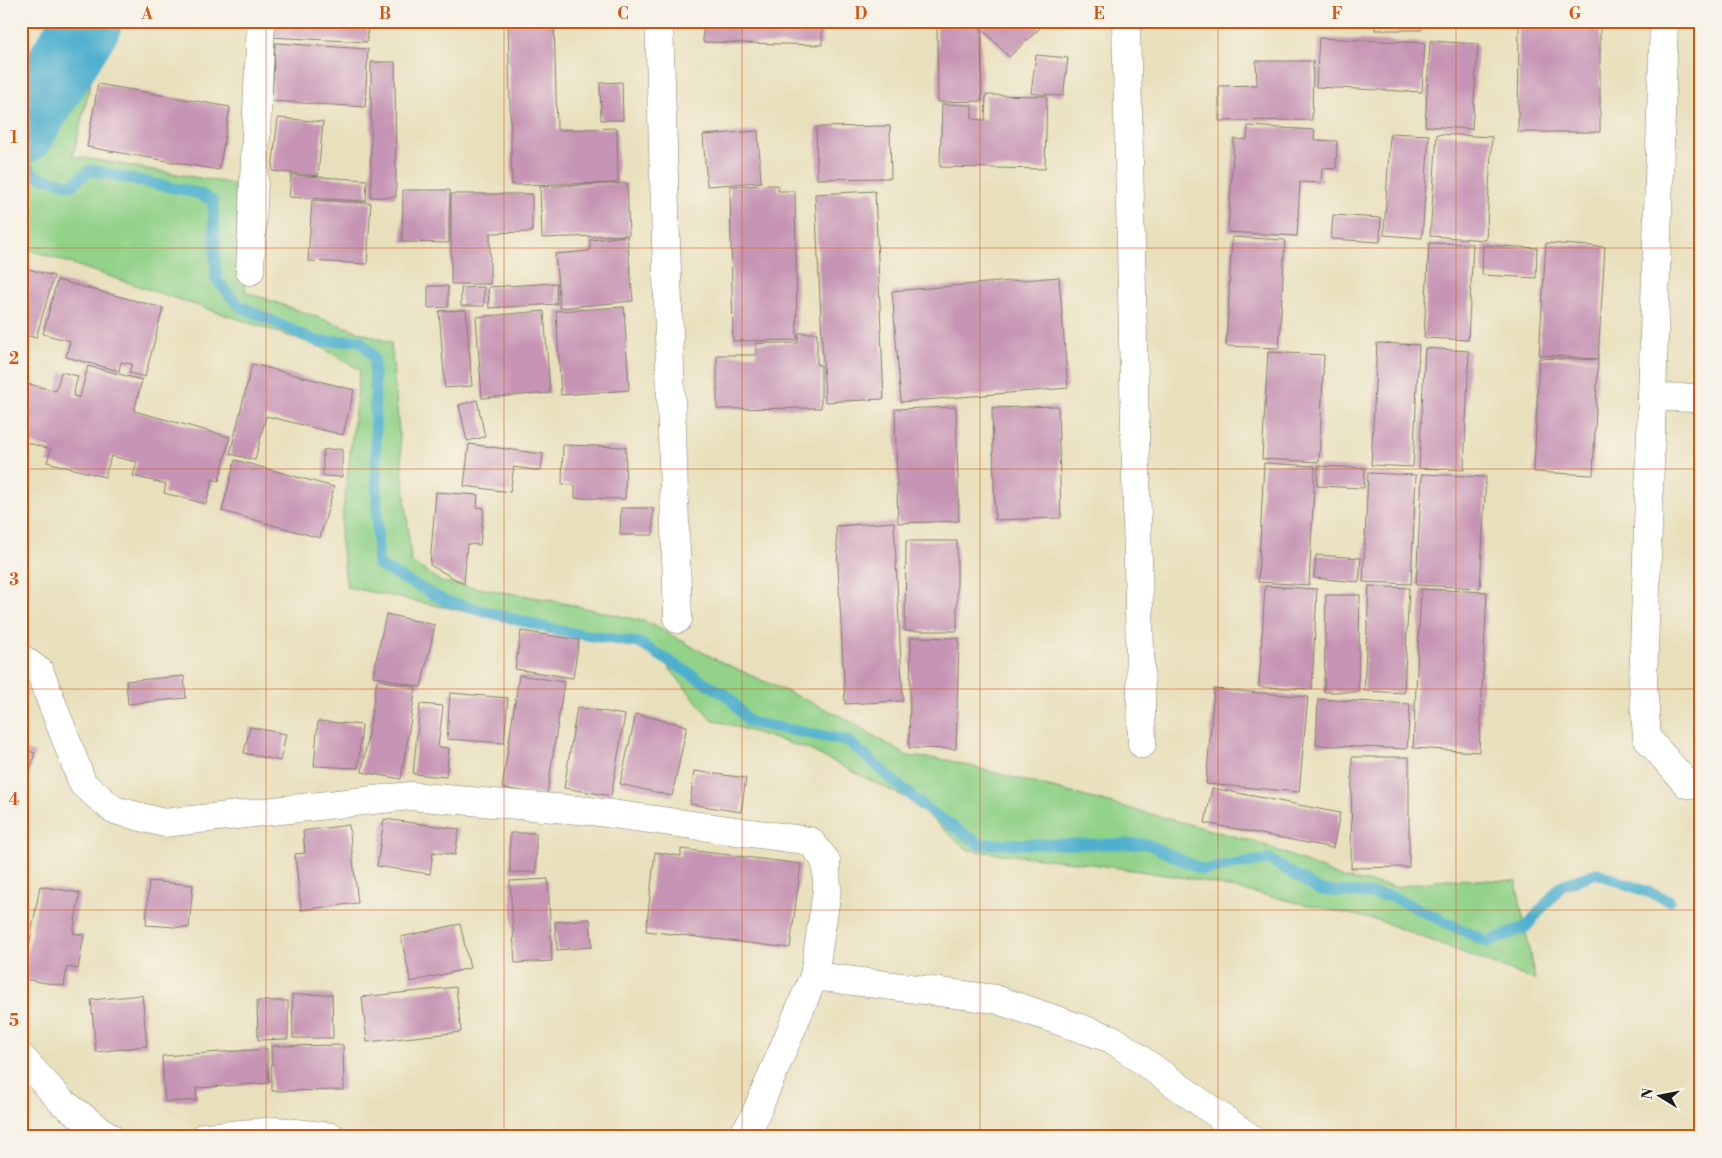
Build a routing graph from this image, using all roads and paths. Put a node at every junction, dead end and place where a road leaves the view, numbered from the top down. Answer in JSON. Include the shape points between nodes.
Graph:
{"nodes":[{"id":1,"x":261,"y":21,"type":"edge"},
{"id":2,"x":659,"y":21,"type":"edge"},
{"id":3,"x":1126,"y":21,"type":"edge"},
{"id":4,"x":1664,"y":21,"type":"edge"},
{"id":5,"x":250,"y":271,"type":"dead end"},
{"id":6,"x":1652,"y":397,"type":"junction"},
{"id":7,"x":1701,"y":398,"type":"edge"},
{"id":8,"x":678,"y":620,"type":"dead end"},
{"id":9,"x":21,"y":658,"type":"edge"},
{"id":10,"x":1142,"y":744,"type":"dead end"},
{"id":11,"x":1701,"y":785,"type":"edge"},
{"id":12,"x":814,"y":976,"type":"junction"},
{"id":13,"x":21,"y":1057,"type":"edge"},
{"id":14,"x":110,"y":1137,"type":"edge"},
{"id":15,"x":204,"y":1137,"type":"edge"},
{"id":16,"x":332,"y":1137,"type":"edge"},
{"id":17,"x":741,"y":1137,"type":"edge"},
{"id":18,"x":1249,"y":1137,"type":"edge"}],
"edges":[{"from":1,"to":5,"type":"street"},
{"from":2,"to":8,"type":"street"},
{"from":3,"to":10,"type":"street"},
{"from":4,"to":6,"type":"street"},
{"from":6,"to":7,"type":"street"},
{"from":6,"to":11,"type":"street","via":[[1643,683],[1647,738],[1687,784]]},
{"from":9,"to":12,"type":"street","via":[[40,672],[83,784],[114,810],[164,823],[410,796],[590,811],[810,841],[826,861],[827,890]]},
{"from":12,"to":17,"type":"street","via":[[753,1120]]},
{"from":12,"to":18,"type":"street","via":[[995,998],[1112,1038]]},
{"from":13,"to":14,"type":"street","via":[[62,1102]]},
{"from":15,"to":16,"type":"street","via":[[277,1131]]}]}
